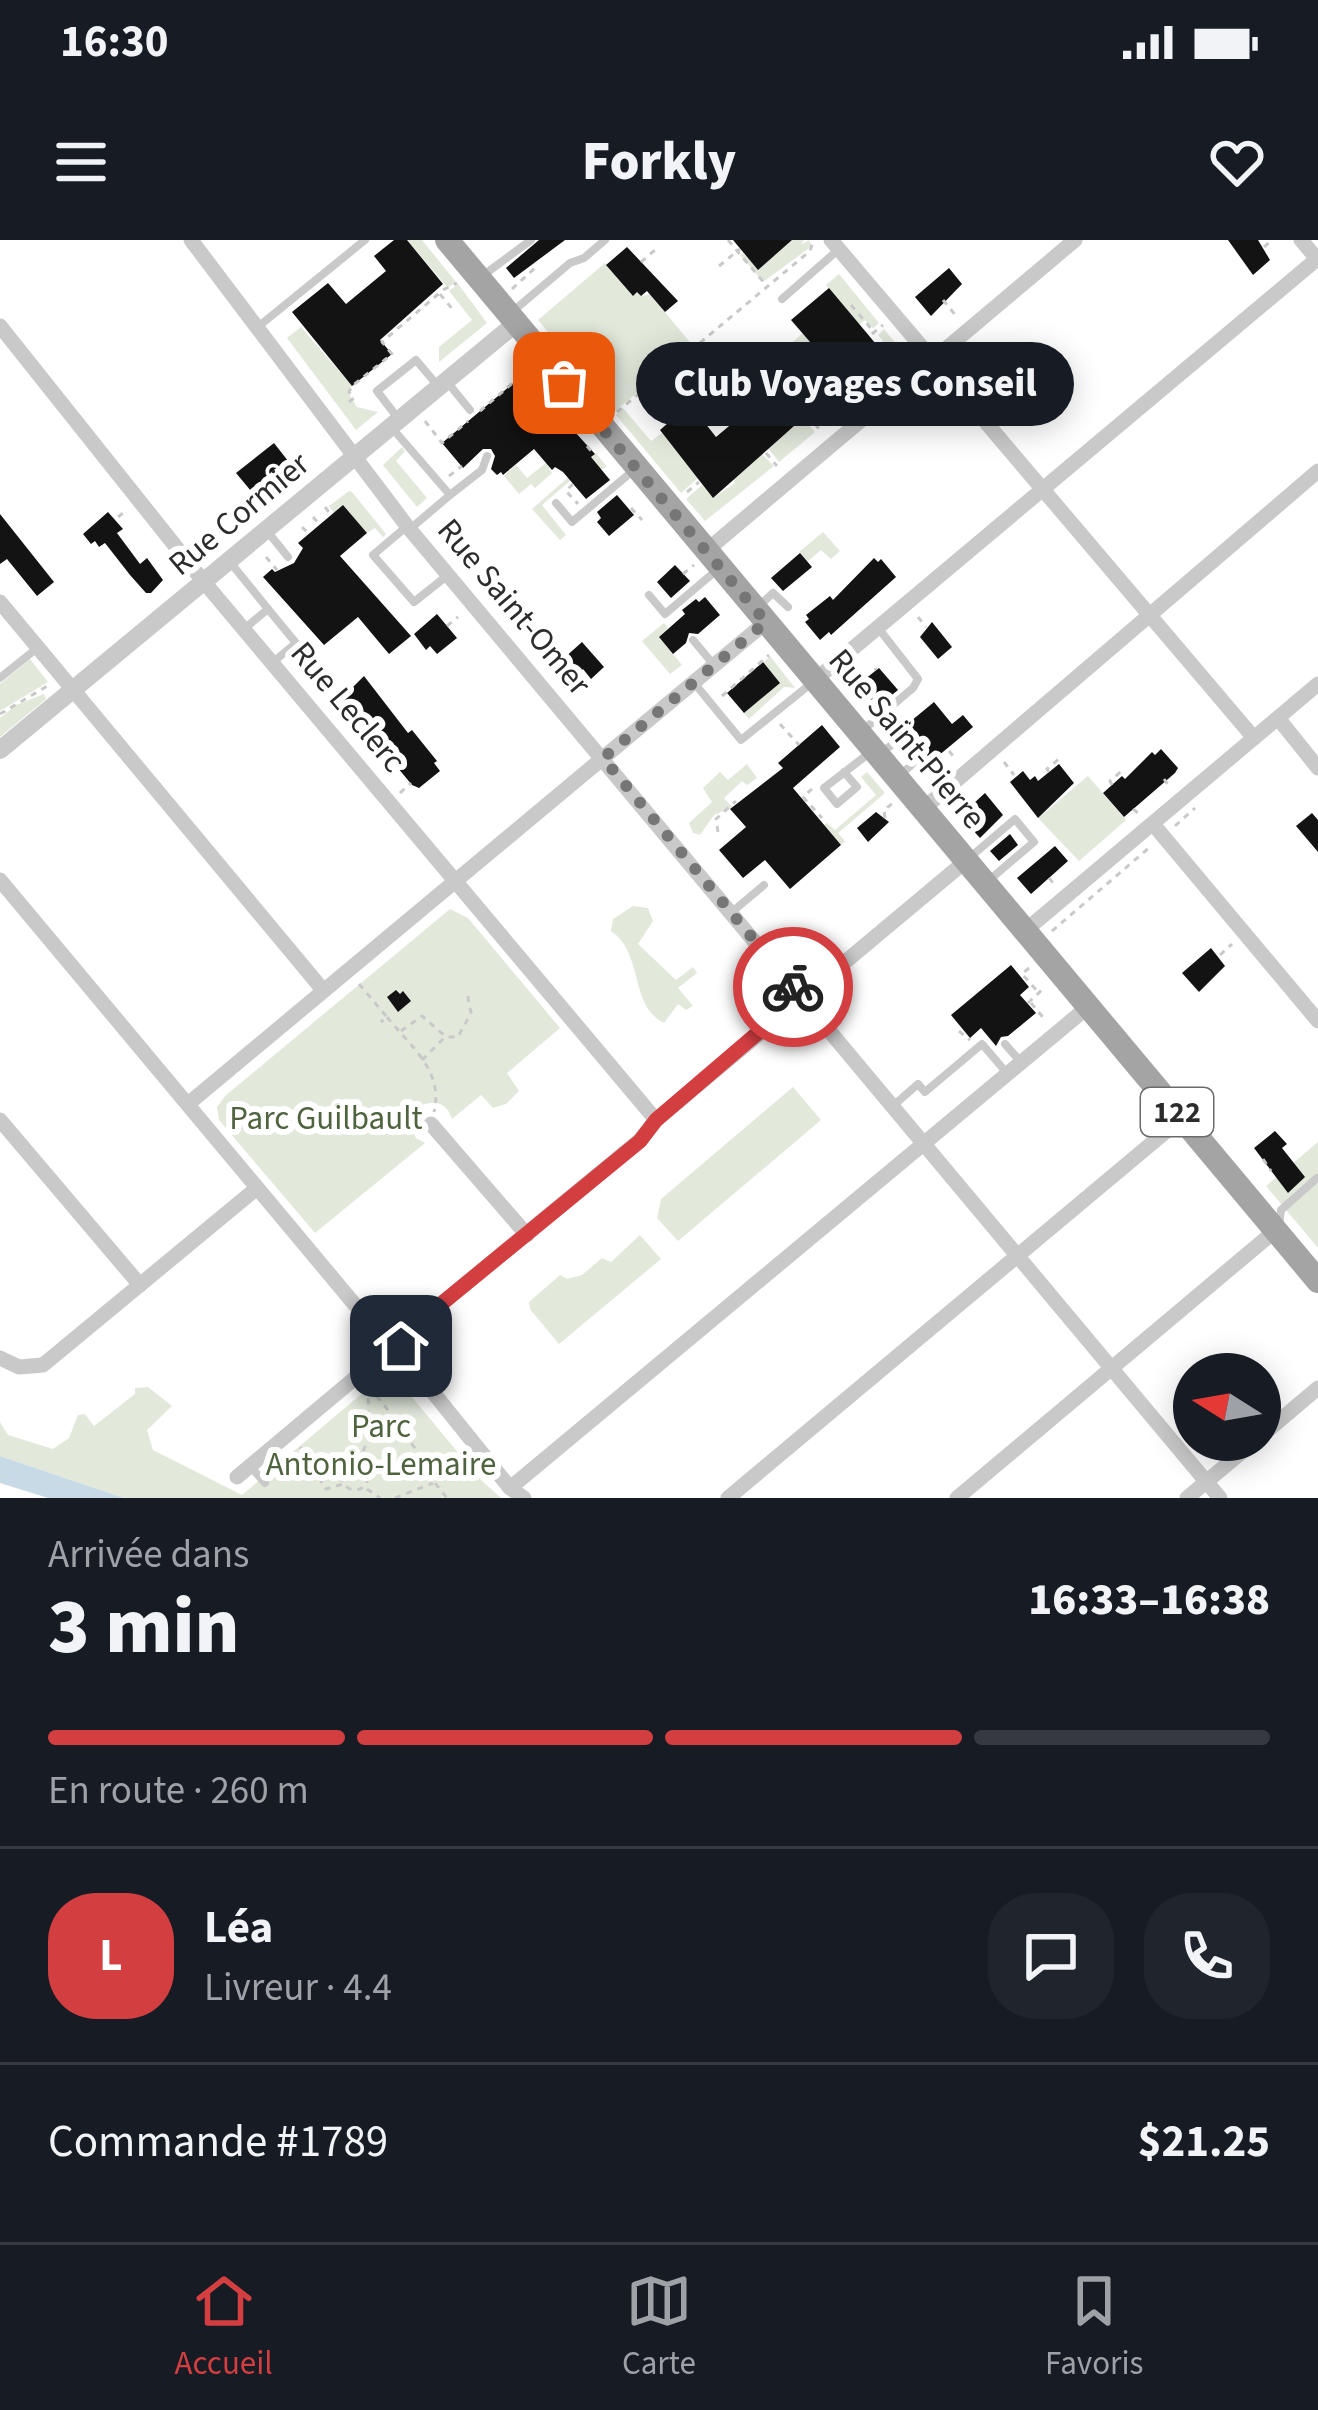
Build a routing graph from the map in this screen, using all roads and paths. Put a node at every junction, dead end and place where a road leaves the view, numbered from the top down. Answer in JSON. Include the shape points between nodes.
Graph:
{"nodes":[{"id":1,"x":191,"y":240,"type":"edge"},
{"id":2,"x":365,"y":240,"type":"edge"},
{"id":3,"x":531,"y":240,"type":"edge"},
{"id":4,"x":605,"y":240,"type":"edge"},
{"id":5,"x":728,"y":240,"type":"edge"},
{"id":6,"x":1272,"y":240,"type":"edge"},
{"id":7,"x":1301,"y":240,"type":"edge"},
{"id":8,"x":1073,"y":241,"type":"edge"},
{"id":9,"x":451,"y":242,"type":"edge"},
{"id":10,"x":828,"y":244,"type":"edge"},
{"id":11,"x":1264,"y":247,"type":"dead end"},
{"id":12,"x":655,"y":250,"type":"dead end"},
{"id":13,"x":738,"y":250,"type":"junction"},
{"id":14,"x":1318,"y":259,"type":"edge"},
{"id":15,"x":640,"y":262,"type":"dead end"},
{"id":16,"x":719,"y":266,"type":"dead end"},
{"id":17,"x":537,"y":268,"type":"dead end"},
{"id":18,"x":469,"y":281,"type":"junction"},
{"id":19,"x":767,"y":286,"type":"junction"},
{"id":20,"x":441,"y":290,"type":"junction"},
{"id":21,"x":782,"y":298,"type":"dead end"},
{"id":22,"x":943,"y":300,"type":"dead end"},
{"id":23,"x":850,"y":305,"type":"dead end"},
{"id":24,"x":511,"y":310,"type":"junction"},
{"id":25,"x":454,"y":311,"type":"dead end"},
{"id":26,"x":957,"y":317,"type":"dead end"},
{"id":27,"x":883,"y":325,"type":"dead end"},
{"id":28,"x":0,"y":326,"type":"edge"},
{"id":29,"x":258,"y":327,"type":"junction"},
{"id":30,"x":934,"y":359,"type":"junction"},
{"id":31,"x":530,"y":369,"type":"dead end"},
{"id":32,"x":859,"y":378,"type":"dead end"},
{"id":33,"x":442,"y":384,"type":"junction"},
{"id":34,"x":511,"y":384,"type":"dead end"},
{"id":35,"x":868,"y":390,"type":"dead end"},
{"id":36,"x":349,"y":402,"type":"dead end"},
{"id":37,"x":827,"y":403,"type":"dead end"},
{"id":38,"x":800,"y":406,"type":"dead end"},
{"id":39,"x":470,"y":410,"type":"dead end"},
{"id":40,"x":614,"y":415,"type":"dead end"},
{"id":41,"x":809,"y":418,"type":"junction"},
{"id":42,"x":424,"y":419,"type":"dead end"},
{"id":43,"x":395,"y":423,"type":"junction"},
{"id":44,"x":820,"y":430,"type":"dead end"},
{"id":45,"x":448,"y":438,"type":"dead end"},
{"id":46,"x":587,"y":446,"type":"dead end"},
{"id":47,"x":592,"y":452,"type":"dead end"},
{"id":48,"x":766,"y":453,"type":"dead end"},
{"id":49,"x":357,"y":455,"type":"junction"},
{"id":50,"x":487,"y":456,"type":"dead end"},
{"id":51,"x":462,"y":466,"type":"dead end"},
{"id":52,"x":777,"y":466,"type":"dead end"},
{"id":53,"x":300,"y":467,"type":"dead end"},
{"id":54,"x":636,"y":468,"type":"junction"},
{"id":55,"x":456,"y":471,"type":"dead end"},
{"id":56,"x":1318,"y":471,"type":"edge"},
{"id":57,"x":699,"y":482,"type":"dead end"},
{"id":58,"x":573,"y":484,"type":"dead end"},
{"id":59,"x":296,"y":486,"type":"dead end"},
{"id":60,"x":1045,"y":489,"type":"junction"},
{"id":61,"x":450,"y":495,"type":"junction"},
{"id":62,"x":258,"y":496,"type":"dead end"},
{"id":63,"x":682,"y":496,"type":"dead end"},
{"id":64,"x":556,"y":503,"type":"dead end"},
{"id":65,"x":325,"y":507,"type":"dead end"},
{"id":66,"x":631,"y":508,"type":"dead end"},
{"id":67,"x":268,"y":509,"type":"dead end"},
{"id":68,"x":584,"y":512,"type":"junction"},
{"id":69,"x":332,"y":515,"type":"dead end"},
{"id":70,"x":314,"y":517,"type":"dead end"},
{"id":71,"x":642,"y":520,"type":"dead end"},
{"id":72,"x":320,"y":525,"type":"dead end"},
{"id":73,"x":302,"y":526,"type":"dead end"},
{"id":74,"x":409,"y":527,"type":"junction"},
{"id":75,"x":266,"y":530,"type":"junction"},
{"id":76,"x":309,"y":534,"type":"dead end"},
{"id":77,"x":288,"y":556,"type":"dead end"},
{"id":78,"x":266,"y":557,"type":"dead end"},
{"id":79,"x":229,"y":561,"type":"junction"},
{"id":80,"x":707,"y":561,"type":"junction"},
{"id":81,"x":277,"y":570,"type":"dead end"},
{"id":82,"x":683,"y":574,"type":"dead end"},
{"id":83,"x":448,"y":575,"type":"junction"},
{"id":84,"x":204,"y":582,"type":"junction"},
{"id":85,"x":649,"y":595,"type":"dead end"},
{"id":86,"x":0,"y":602,"type":"edge"},
{"id":87,"x":788,"y":607,"type":"dead end"},
{"id":88,"x":268,"y":609,"type":"junction"},
{"id":89,"x":760,"y":615,"type":"junction"},
{"id":90,"x":1150,"y":616,"type":"junction"},
{"id":91,"x":458,"y":617,"type":"dead end"},
{"id":92,"x":918,"y":617,"type":"dead end"},
{"id":93,"x":447,"y":626,"type":"dead end"},
{"id":94,"x":926,"y":627,"type":"dead end"},
{"id":95,"x":878,"y":628,"type":"junction"},
{"id":96,"x":244,"y":629,"type":"junction"},
{"id":97,"x":694,"y":640,"type":"dead end"},
{"id":98,"x":37,"y":648,"type":"junction"},
{"id":99,"x":770,"y":654,"type":"dead end"},
{"id":100,"x":272,"y":663,"type":"junction"},
{"id":101,"x":715,"y":665,"type":"junction"},
{"id":102,"x":0,"y":678,"type":"edge"},
{"id":103,"x":814,"y":681,"type":"junction"},
{"id":104,"x":694,"y":682,"type":"junction"},
{"id":105,"x":1318,"y":684,"type":"edge"},
{"id":106,"x":49,"y":685,"type":"dead end"},
{"id":107,"x":71,"y":691,"type":"junction"},
{"id":108,"x":727,"y":692,"type":"dead end"},
{"id":109,"x":344,"y":709,"type":"dead end"},
{"id":110,"x":0,"y":714,"type":"edge"},
{"id":111,"x":351,"y":715,"type":"dead end"},
{"id":112,"x":772,"y":716,"type":"junction"},
{"id":113,"x":1278,"y":718,"type":"junction"},
{"id":114,"x":369,"y":734,"type":"dead end"},
{"id":115,"x":1254,"y":738,"type":"junction"},
{"id":116,"x":357,"y":742,"type":"dead end"},
{"id":117,"x":799,"y":745,"type":"dead end"},
{"id":118,"x":870,"y":747,"type":"junction"},
{"id":119,"x":907,"y":748,"type":"dead end"},
{"id":120,"x":0,"y":750,"type":"edge"},
{"id":121,"x":383,"y":751,"type":"dead end"},
{"id":122,"x":949,"y":751,"type":"dead end"},
{"id":123,"x":954,"y":757,"type":"dead end"},
{"id":124,"x":1060,"y":757,"type":"dead end"},
{"id":125,"x":603,"y":758,"type":"junction"},
{"id":126,"x":372,"y":760,"type":"dead end"},
{"id":127,"x":1318,"y":768,"type":"edge"},
{"id":128,"x":1124,"y":769,"type":"dead end"},
{"id":129,"x":844,"y":772,"type":"dead end"},
{"id":130,"x":1049,"y":772,"type":"dead end"},
{"id":131,"x":1164,"y":779,"type":"dead end"},
{"id":132,"x":902,"y":780,"type":"junction"},
{"id":133,"x":411,"y":783,"type":"dead end"},
{"id":134,"x":1112,"y":784,"type":"dead end"},
{"id":135,"x":1169,"y":786,"type":"dead end"},
{"id":136,"x":400,"y":793,"type":"dead end"},
{"id":137,"x":803,"y":797,"type":"dead end"},
{"id":138,"x":736,"y":801,"type":"dead end"},
{"id":139,"x":923,"y":809,"type":"junction"},
{"id":140,"x":822,"y":818,"type":"dead end"},
{"id":141,"x":888,"y":818,"type":"dead end"},
{"id":142,"x":1153,"y":824,"type":"junction"},
{"id":143,"x":718,"y":832,"type":"dead end"},
{"id":144,"x":1150,"y":847,"type":"dead end"},
{"id":145,"x":967,"y":860,"type":"junction"},
{"id":146,"x":1049,"y":878,"type":"dead end"},
{"id":147,"x":0,"y":880,"type":"edge"},
{"id":148,"x":454,"y":881,"type":"junction"},
{"id":149,"x":986,"y":883,"type":"junction"},
{"id":150,"x":1054,"y":884,"type":"dead end"},
{"id":151,"x":764,"y":885,"type":"dead end"},
{"id":152,"x":731,"y":913,"type":"junction"},
{"id":153,"x":1038,"y":931,"type":"junction"},
{"id":154,"x":1031,"y":966,"type":"dead end"},
{"id":155,"x":359,"y":984,"type":"dead end"},
{"id":156,"x":1048,"y":986,"type":"dead end"},
{"id":157,"x":323,"y":990,"type":"junction"},
{"id":158,"x":467,"y":992,"type":"dead end"},
{"id":159,"x":1039,"y":993,"type":"junction"},
{"id":160,"x":801,"y":996,"type":"junction"},
{"id":161,"x":1089,"y":1006,"type":"junction"},
{"id":162,"x":394,"y":1007,"type":"dead end"},
{"id":163,"x":387,"y":1016,"type":"junction"},
{"id":164,"x":1046,"y":1021,"type":"dead end"},
{"id":165,"x":381,"y":1022,"type":"dead end"},
{"id":166,"x":1318,"y":1022,"type":"edge"},
{"id":167,"x":959,"y":1031,"type":"dead end"},
{"id":168,"x":399,"y":1032,"type":"junction"},
{"id":169,"x":446,"y":1037,"type":"junction"},
{"id":170,"x":1005,"y":1044,"type":"dead end"},
{"id":171,"x":977,"y":1048,"type":"junction"},
{"id":172,"x":421,"y":1060,"type":"junction"},
{"id":173,"x":1014,"y":1068,"type":"junction"},
{"id":174,"x":188,"y":1104,"type":"junction"},
{"id":175,"x":894,"y":1105,"type":"junction"},
{"id":176,"x":1182,"y":1118,"type":"junction"},
{"id":177,"x":0,"y":1120,"type":"edge"},
{"id":178,"x":656,"y":1120,"type":"junction"},
{"id":179,"x":430,"y":1124,"type":"joint"},
{"id":180,"x":925,"y":1142,"type":"junction"},
{"id":181,"x":1263,"y":1159,"type":"dead end"},
{"id":182,"x":1271,"y":1171,"type":"dead end"},
{"id":183,"x":1318,"y":1179,"type":"edge"},
{"id":184,"x":257,"y":1188,"type":"junction"},
{"id":185,"x":1276,"y":1230,"type":"junction"},
{"id":186,"x":527,"y":1235,"type":"junction"},
{"id":187,"x":1016,"y":1255,"type":"junction"},
{"id":188,"x":1318,"y":1281,"type":"edge"},
{"id":189,"x":140,"y":1285,"type":"junction"},
{"id":190,"x":0,"y":1358,"type":"edge"},
{"id":191,"x":1112,"y":1368,"type":"junction"},
{"id":192,"x":1318,"y":1388,"type":"edge"},
{"id":193,"x":1281,"y":1419,"type":"edge"},
{"id":194,"x":299,"y":1445,"type":"dead end"},
{"id":195,"x":1231,"y":1461,"type":"edge"},
{"id":196,"x":358,"y":1464,"type":"junction"},
{"id":197,"x":243,"y":1471,"type":"joint"},
{"id":198,"x":1207,"y":1481,"type":"junction"},
{"id":199,"x":265,"y":1483,"type":"dead end"},
{"id":200,"x":435,"y":1483,"type":"junction"},
{"id":201,"x":343,"y":1484,"type":"junction"},
{"id":202,"x":364,"y":1487,"type":"junction"},
{"id":203,"x":517,"y":1493,"type":"edge"},
{"id":204,"x":380,"y":1498,"type":"edge"},
{"id":205,"x":395,"y":1498,"type":"edge"},
{"id":206,"x":447,"y":1498,"type":"edge"},
{"id":207,"x":728,"y":1498,"type":"edge"},
{"id":208,"x":957,"y":1498,"type":"edge"},
{"id":209,"x":1187,"y":1498,"type":"edge"},
{"id":210,"x":1220,"y":1498,"type":"edge"}],
"edges":[{"from":1,"to":29,"type":"street","name":"Rue Saint-Omer"},
{"from":2,"to":29,"type":"lane"},
{"from":3,"to":18,"type":"lane"},
{"from":4,"to":24,"type":"lane"},
{"from":5,"to":13,"type":"path"},
{"from":6,"to":11,"type":"path"},
{"from":7,"to":14,"type":"street"},
{"from":8,"to":30,"type":"street"},
{"from":9,"to":18,"type":"main road","name":"Rue Saint-Pierre","number":"122"},
{"from":10,"to":19,"type":"path"},
{"from":10,"to":21,"type":"lane"},
{"from":10,"to":30,"type":"street"},
{"from":12,"to":15,"type":"path"},
{"from":13,"to":16,"type":"path"},
{"from":13,"to":19,"type":"path"},
{"from":14,"to":60,"type":"street"},
{"from":17,"to":24,"type":"path"},
{"from":18,"to":20,"type":"path"},
{"from":18,"to":24,"type":"main road","name":"Rue Saint-Pierre","number":"122"},
{"from":19,"to":40,"type":"path"},
{"from":20,"to":25,"type":"path"},
{"from":20,"to":36,"type":"path","via":[[382,342],[392,354],[352,386]]},
{"from":22,"to":26,"type":"path"},
{"from":23,"to":27,"type":"path","via":[[873,333]]},
{"from":24,"to":33,"type":"street","name":"Rue Cormier"},
{"from":24,"to":54,"type":"main road","name":"Rue Saint-Pierre","number":"122"},
{"from":28,"to":84,"type":"street","name":"Rue Leclerc"},
{"from":29,"to":49,"type":"street","name":"Rue Saint-Omer"},
{"from":30,"to":60,"type":"street"},
{"from":30,"to":80,"type":"street"},
{"from":31,"to":34,"type":"path"},
{"from":32,"to":35,"type":"path"},
{"from":33,"to":39,"type":"lane"},
{"from":33,"to":43,"type":"street","name":"Rue Cormier"},
{"from":33,"to":43,"type":"lane","via":[[416,360],[377,391]]},
{"from":37,"to":41,"type":"path"},
{"from":38,"to":41,"type":"path"},
{"from":41,"to":44,"type":"path"},
{"from":42,"to":45,"type":"path","via":[[442,443]]},
{"from":43,"to":49,"type":"street","name":"Rue Cormier"},
{"from":43,"to":61,"type":"lane"},
{"from":46,"to":47,"type":"path"},
{"from":48,"to":52,"type":"path"},
{"from":49,"to":74,"type":"street","name":"Rue Saint-Omer"},
{"from":49,"to":75,"type":"street","name":"Rue Cormier"},
{"from":50,"to":61,"type":"lane","via":[[482,470]]},
{"from":51,"to":55,"type":"path"},
{"from":53,"to":59,"type":"path","via":[[288,475]]},
{"from":54,"to":68,"type":"lane"},
{"from":54,"to":80,"type":"main road","name":"Rue Saint-Pierre","number":"122"},
{"from":56,"to":90,"type":"street"},
{"from":57,"to":63,"type":"path"},
{"from":58,"to":68,"type":"path","via":[[566,491]]},
{"from":60,"to":90,"type":"street"},
{"from":60,"to":95,"type":"street"},
{"from":61,"to":74,"type":"lane"},
{"from":62,"to":67,"type":"path"},
{"from":64,"to":68,"type":"lane","via":[[572,521]]},
{"from":65,"to":69,"type":"path"},
{"from":66,"to":71,"type":"path"},
{"from":70,"to":72,"type":"path"},
{"from":73,"to":76,"type":"path"},
{"from":74,"to":83,"type":"street","name":"Rue Saint-Omer"},
{"from":74,"to":83,"type":"lane","via":[[373,555],[414,602]]},
{"from":75,"to":77,"type":"lane"},
{"from":75,"to":79,"type":"street","name":"Rue Cormier"},
{"from":78,"to":81,"type":"path"},
{"from":79,"to":84,"type":"street","name":"Rue Cormier"},
{"from":79,"to":88,"type":"lane"},
{"from":80,"to":82,"type":"path"},
{"from":80,"to":85,"type":"lane","via":[[665,614]]},
{"from":80,"to":89,"type":"main road","name":"Rue Saint-Pierre","number":"122"},
{"from":83,"to":125,"type":"street","name":"Rue Saint-Omer"},
{"from":84,"to":96,"type":"street","name":"Rue Leclerc"},
{"from":84,"to":107,"type":"street","name":"Rue Cormier"},
{"from":86,"to":98,"type":"street"},
{"from":87,"to":89,"type":"lane","via":[[773,593]]},
{"from":88,"to":96,"type":"lane"},
{"from":88,"to":100,"type":"lane","via":[[296,643]]},
{"from":89,"to":101,"type":"street"},
{"from":89,"to":103,"type":"main road","name":"Rue Saint-Pierre","number":"122"},
{"from":90,"to":115,"type":"street"},
{"from":90,"to":139,"type":"street"},
{"from":91,"to":93,"type":"path"},
{"from":92,"to":94,"type":"path"},
{"from":95,"to":103,"type":"street"},
{"from":95,"to":118,"type":"lane","via":[[923,680]]},
{"from":96,"to":100,"type":"street","name":"Rue Leclerc"},
{"from":97,"to":101,"type":"lane"},
{"from":98,"to":102,"type":"lane"},
{"from":98,"to":107,"type":"street"},
{"from":99,"to":108,"type":"path"},
{"from":100,"to":148,"type":"street","name":"Rue Leclerc"},
{"from":101,"to":104,"type":"street"},
{"from":103,"to":112,"type":"lane"},
{"from":103,"to":118,"type":"main road","name":"Rue Saint-Pierre","number":"122"},
{"from":104,"to":112,"type":"lane","via":[[742,740]]},
{"from":104,"to":125,"type":"street"},
{"from":105,"to":113,"type":"street"},
{"from":106,"to":110,"type":"path"},
{"from":107,"to":120,"type":"street","name":"Rue Cormier"},
{"from":107,"to":157,"type":"street"},
{"from":109,"to":111,"type":"path","via":[[342,722]]},
{"from":112,"to":117,"type":"path"},
{"from":113,"to":115,"type":"street"},
{"from":113,"to":127,"type":"street"},
{"from":114,"to":116,"type":"path"},
{"from":115,"to":142,"type":"street"},
{"from":118,"to":119,"type":"lane","via":[[899,740]]},
{"from":118,"to":129,"type":"lane"},
{"from":118,"to":132,"type":"main road","name":"Rue Saint-Pierre","number":"122"},
{"from":121,"to":126,"type":"path"},
{"from":122,"to":123,"type":"path"},
{"from":124,"to":130,"type":"path"},
{"from":125,"to":148,"type":"street"},
{"from":125,"to":152,"type":"street","name":"Rue Saint-Omer"},
{"from":128,"to":134,"type":"path"},
{"from":131,"to":135,"type":"path"},
{"from":132,"to":139,"type":"main road","name":"Rue Saint-Pierre","number":"122"},
{"from":132,"to":141,"type":"path","via":[[884,810]]},
{"from":133,"to":136,"type":"path"},
{"from":137,"to":140,"type":"path"},
{"from":138,"to":143,"type":"path","via":[[716,818]]},
{"from":139,"to":145,"type":"main road","name":"Rue Saint-Pierre","number":"122"},
{"from":142,"to":153,"type":"street"},
{"from":142,"to":166,"type":"street"},
{"from":144,"to":153,"type":"path"},
{"from":145,"to":149,"type":"main road","name":"Rue Saint-Pierre","number":"122"},
{"from":145,"to":149,"type":"lane","via":[[1015,819],[1034,842]]},
{"from":145,"to":160,"type":"street"},
{"from":146,"to":150,"type":"path"},
{"from":147,"to":174,"type":"street"},
{"from":148,"to":157,"type":"street"},
{"from":148,"to":178,"type":"street","name":"Rue Leclerc"},
{"from":149,"to":153,"type":"main road","name":"Rue Saint-Pierre","number":"122"},
{"from":151,"to":152,"type":"lane"},
{"from":152,"to":160,"type":"street","name":"Rue Saint-Omer"},
{"from":153,"to":161,"type":"main road","name":"Rue Saint-Pierre","number":"122"},
{"from":154,"to":159,"type":"path","via":[[1021,974]]},
{"from":155,"to":163,"type":"path"},
{"from":156,"to":159,"type":"path"},
{"from":157,"to":174,"type":"street"},
{"from":158,"to":169,"type":"path","via":[[471,1013],[458,1037]]},
{"from":159,"to":164,"type":"path","via":[[1029,1002]]},
{"from":160,"to":175,"type":"street","name":"Rue Saint-Omer"},
{"from":160,"to":178,"type":"street"},
{"from":161,"to":173,"type":"street"},
{"from":161,"to":176,"type":"main road","name":"Rue Saint-Pierre","number":"122"},
{"from":162,"to":163,"type":"path"},
{"from":163,"to":165,"type":"path"},
{"from":163,"to":168,"type":"path"},
{"from":167,"to":171,"type":"path"},
{"from":168,"to":169,"type":"path","via":[[422,1016]]},
{"from":168,"to":172,"type":"path"},
{"from":169,"to":172,"type":"path"},
{"from":170,"to":173,"type":"lane"},
{"from":171,"to":173,"type":"lane"},
{"from":171,"to":175,"type":"lane","via":[[925,1093],[918,1084]]},
{"from":172,"to":179,"type":"path","via":[[438,1084]]},
{"from":173,"to":180,"type":"street"},
{"from":174,"to":184,"type":"street"},
{"from":175,"to":180,"type":"street","name":"Rue Saint-Omer"},
{"from":176,"to":185,"type":"main road","name":"Rue Saint-Pierre","number":"122"},
{"from":176,"to":187,"type":"street"},
{"from":177,"to":189,"type":"street"},
{"from":178,"to":186,"type":"street"},
{"from":179,"to":186,"type":"street"},
{"from":180,"to":187,"type":"street","name":"Rue Saint-Omer"},
{"from":180,"to":203,"type":"street"},
{"from":181,"to":182,"type":"path"},
{"from":183,"to":185,"type":"lane","via":[[1280,1210]]},
{"from":184,"to":189,"type":"street"},
{"from":184,"to":197,"type":"street","via":[[383,1345],[374,1362]]},
{"from":185,"to":188,"type":"main road","name":"Rue Saint-Pierre","number":"122"},
{"from":185,"to":191,"type":"street"},
{"from":186,"to":203,"type":"street","via":[[407,1332],[401,1349]]},
{"from":187,"to":191,"type":"street","name":"Rue Saint-Omer"},
{"from":187,"to":207,"type":"street"},
{"from":189,"to":190,"type":"street","via":[[43,1365]]},
{"from":191,"to":198,"type":"street","name":"Rue Saint-Omer"},
{"from":191,"to":208,"type":"street"},
{"from":192,"to":193,"type":"street"},
{"from":194,"to":201,"type":"path","via":[[326,1490]]},
{"from":195,"to":198,"type":"street"},
{"from":196,"to":200,"type":"path","via":[[369,1438],[369,1388]]},
{"from":196,"to":201,"type":"path","via":[[346,1467]]},
{"from":196,"to":202,"type":"path","via":[[368,1473]]},
{"from":197,"to":199,"type":"lane"},
{"from":198,"to":209,"type":"street"},
{"from":198,"to":210,"type":"street","name":"Rue Saint-Omer"},
{"from":200,"to":205,"type":"path"},
{"from":200,"to":206,"type":"path"},
{"from":201,"to":202,"type":"path"},
{"from":202,"to":204,"type":"path"}]}
